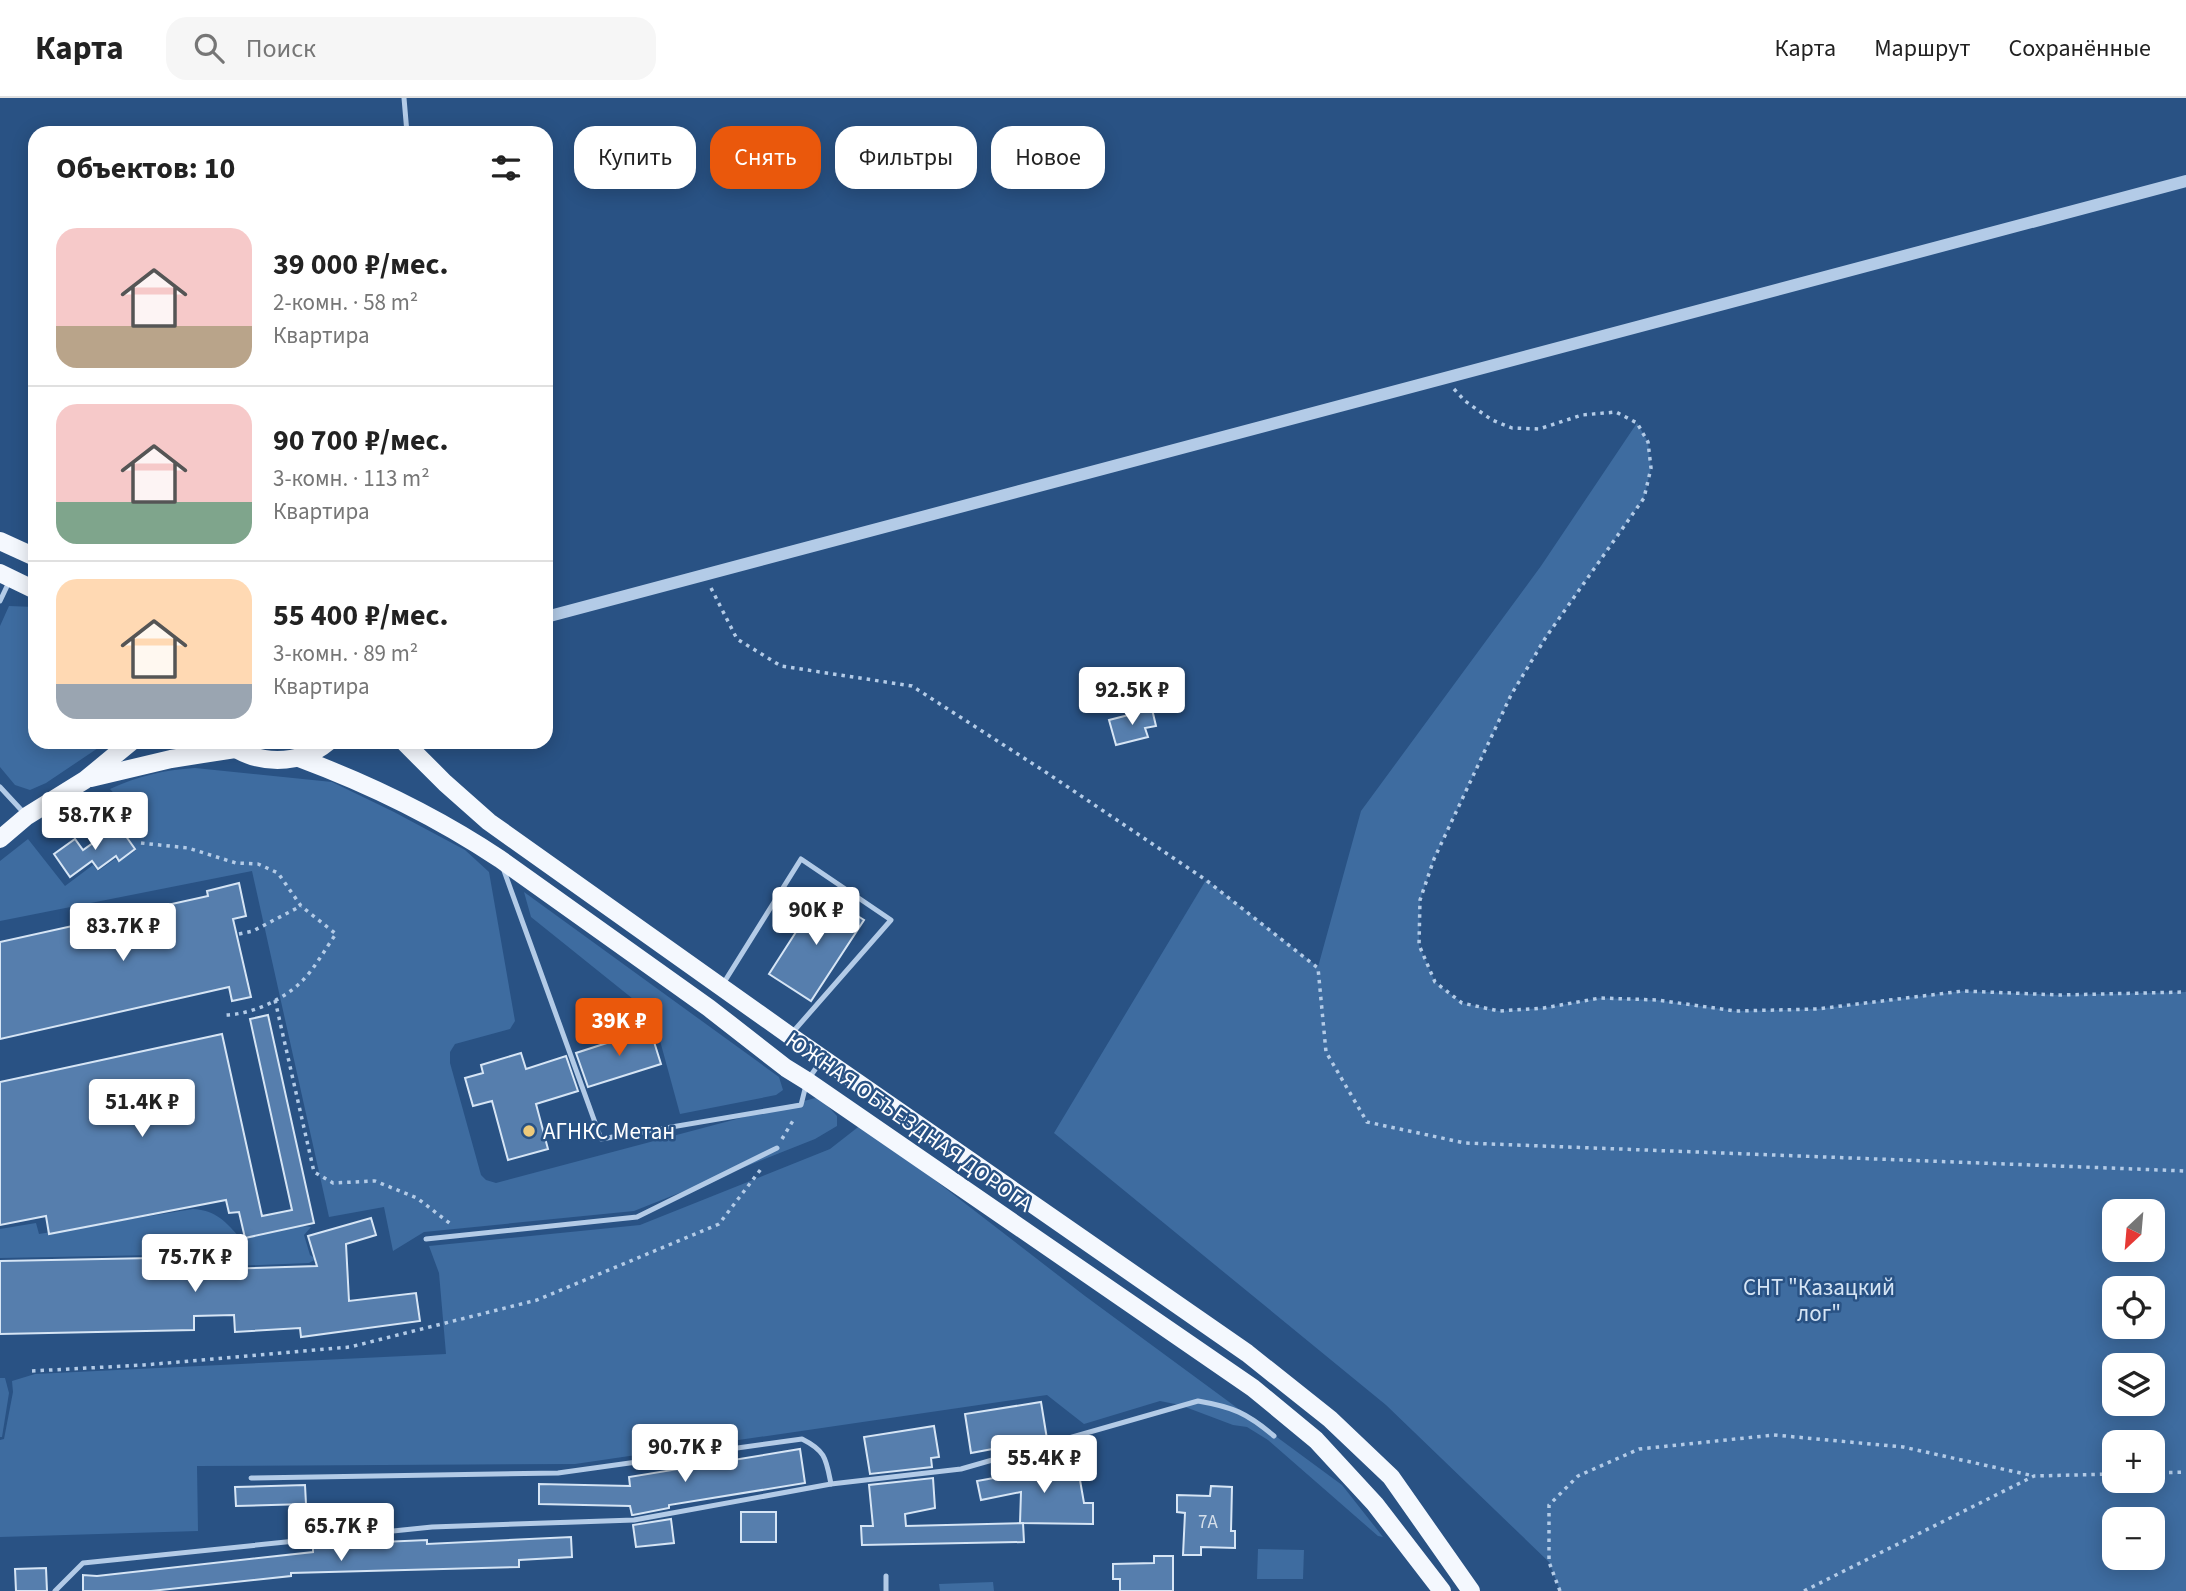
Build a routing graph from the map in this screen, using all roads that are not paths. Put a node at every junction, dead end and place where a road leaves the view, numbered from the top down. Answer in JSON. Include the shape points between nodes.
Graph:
{"nodes":[{"id":1,"x":404,"y":98,"type":"edge"},
{"id":2,"x":406,"y":126,"type":"edge"},
{"id":3,"x":2186,"y":181,"type":"edge"},
{"id":4,"x":0,"y":541,"type":"edge"},
{"id":5,"x":28,"y":554,"type":"edge"},
{"id":6,"x":5,"y":576,"type":"edge"},
{"id":7,"x":28,"y":587,"type":"edge"},
{"id":8,"x":0,"y":601,"type":"edge"},
{"id":9,"x":553,"y":615,"type":"edge"},
{"id":10,"x":120,"y":749,"type":"edge"},
{"id":11,"x":123,"y":749,"type":"edge"},
{"id":12,"x":218,"y":749,"type":"edge"},
{"id":13,"x":237,"y":749,"type":"edge"},
{"id":14,"x":320,"y":749,"type":"edge"},
{"id":15,"x":411,"y":749,"type":"edge"},
{"id":16,"x":422,"y":749,"type":"edge"},
{"id":17,"x":299,"y":758,"type":"junction"},
{"id":18,"x":85,"y":780,"type":"junction"},
{"id":19,"x":444,"y":783,"type":"junction"},
{"id":20,"x":0,"y":787,"type":"edge"},
{"id":21,"x":27,"y":816,"type":"junction"},
{"id":22,"x":0,"y":839,"type":"edge"},
{"id":23,"x":499,"y":859,"type":"junction"},
{"id":24,"x":722,"y":986,"type":"junction"},
{"id":25,"x":789,"y":1035,"type":"junction"},
{"id":26,"x":823,"y":1058,"type":"junction"},
{"id":27,"x":807,"y":1081,"type":"junction"},
{"id":28,"x":777,"y":1148,"type":"road end"},
{"id":29,"x":426,"y":1239,"type":"dead end"},
{"id":30,"x":1274,"y":1436,"type":"dead end"},
{"id":31,"x":251,"y":1478,"type":"dead end"},
{"id":32,"x":831,"y":1484,"type":"junction"},
{"id":33,"x":886,"y":1576,"type":"dead end"},
{"id":34,"x":55,"y":1591,"type":"edge"},
{"id":35,"x":886,"y":1591,"type":"edge"},
{"id":36,"x":1442,"y":1591,"type":"edge"},
{"id":37,"x":1471,"y":1591,"type":"edge"}],
"edges":[{"from":1,"to":2,"type":"lane"},
{"from":3,"to":9,"type":"street"},
{"from":4,"to":5,"type":"main road"},
{"from":6,"to":7,"type":"main road"},
{"from":6,"to":8,"type":"lane"},
{"from":10,"to":18,"type":"main road"},
{"from":11,"to":18,"type":"main road"},
{"from":12,"to":18,"type":"main road"},
{"from":13,"to":17,"type":"main road","via":[[256,758]]},
{"from":14,"to":17,"type":"main road"},
{"from":15,"to":19,"type":"main road","name":"ЮЖНАЯ ОБЪЕЗДНАЯ ДОРОГА"},
{"from":16,"to":19,"type":"street"},
{"from":17,"to":23,"type":"main road","name":"ЮЖНАЯ ОБЪЕЗДНАЯ ДОРОГА","via":[[394,798]]},
{"from":18,"to":21,"type":"main road"},
{"from":19,"to":24,"type":"main road","name":"ЮЖНАЯ ОБЪЕЗДНАЯ ДОРОГА","via":[[489,822]]},
{"from":20,"to":21,"type":"lane"},
{"from":21,"to":22,"type":"main road"},
{"from":23,"to":27,"type":"main road","name":"ЮЖНАЯ ОБЪЕЗДНАЯ ДОРОГА"},
{"from":23,"to":27,"type":"lane","via":[[601,1139],[802,1105]]},
{"from":24,"to":25,"type":"main road","name":"ЮЖНАЯ ОБЪЕЗДНАЯ ДОРОГА"},
{"from":24,"to":25,"type":"lane","via":[[801,859],[891,920]]},
{"from":25,"to":26,"type":"main road","name":"ЮЖНАЯ ОБЪЕЗДНАЯ ДОРОГА"},
{"from":26,"to":27,"type":"lane"},
{"from":26,"to":37,"type":"main road","name":"ЮЖНАЯ ОБЪЕЗДНАЯ ДОРОГА","via":[[1247,1353],[1330,1419],[1391,1477]]},
{"from":27,"to":36,"type":"main road","name":"ЮЖНАЯ ОБЪЕЗДНАЯ ДОРОГА","via":[[1253,1388],[1316,1440],[1374,1504]]},
{"from":28,"to":29,"type":"lane","via":[[637,1217]]},
{"from":30,"to":32,"type":"lane","via":[[1251,1417],[1198,1401],[961,1469]]},
{"from":31,"to":32,"type":"lane","via":[[558,1473],[802,1439],[817,1446],[825,1457]]},
{"from":32,"to":34,"type":"lane","via":[[634,1520],[432,1527],[83,1563]]},
{"from":33,"to":35,"type":"lane"}]}
